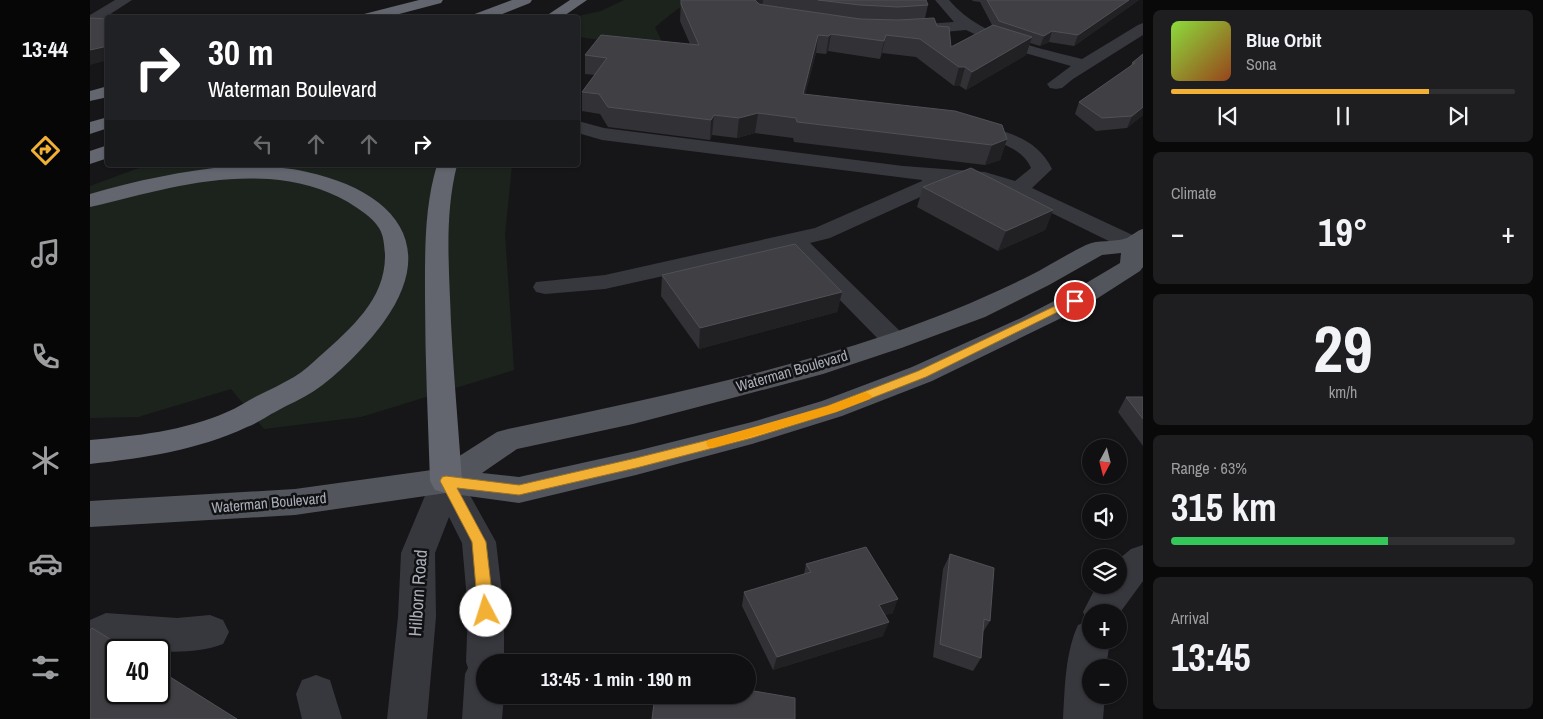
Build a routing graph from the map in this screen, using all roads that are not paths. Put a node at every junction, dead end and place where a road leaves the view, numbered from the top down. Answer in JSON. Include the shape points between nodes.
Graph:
{"nodes":[{"id":1,"x":125,"y":0,"type":"edge"},
{"id":2,"x":436,"y":0,"type":"edge"},
{"id":3,"x":525,"y":0,"type":"edge"},
{"id":4,"x":580,"y":0,"type":"edge"},
{"id":5,"x":942,"y":0,"type":"edge"},
{"id":6,"x":453,"y":3,"type":"dead end"},
{"id":7,"x":377,"y":15,"type":"edge"},
{"id":8,"x":420,"y":15,"type":"edge"},
{"id":9,"x":485,"y":15,"type":"edge"},
{"id":10,"x":555,"y":15,"type":"edge"},
{"id":11,"x":98,"y":19,"type":"edge"},
{"id":12,"x":967,"y":26,"type":"junction"},
{"id":13,"x":1143,"y":28,"type":"edge"},
{"id":14,"x":894,"y":31,"type":"edge"},
{"id":15,"x":1084,"y":64,"type":"junction"},
{"id":16,"x":1056,"y":84,"type":"dead end"},
{"id":17,"x":105,"y":92,"type":"edge"},
{"id":18,"x":90,"y":96,"type":"edge"},
{"id":19,"x":105,"y":123,"type":"edge"},
{"id":20,"x":956,"y":124,"type":"edge"},
{"id":21,"x":90,"y":128,"type":"edge"},
{"id":22,"x":580,"y":128,"type":"edge"},
{"id":23,"x":105,"y":152,"type":"edge"},
{"id":24,"x":90,"y":158,"type":"edge"},
{"id":25,"x":446,"y":167,"type":"edge"},
{"id":26,"x":931,"y":174,"type":"junction"},
{"id":27,"x":1018,"y":189,"type":"junction"},
{"id":28,"x":90,"y":201,"type":"edge"},
{"id":29,"x":794,"y":240,"type":"junction"},
{"id":30,"x":1138,"y":240,"type":"edge"},
{"id":31,"x":544,"y":287,"type":"dead end"},
{"id":32,"x":895,"y":341,"type":"junction"},
{"id":33,"x":90,"y":452,"type":"edge"},
{"id":34,"x":446,"y":481,"type":"junction"},
{"id":35,"x":90,"y":514,"type":"edge"},
{"id":36,"x":1143,"y":560,"type":"edge"},
{"id":37,"x":1127,"y":575,"type":"edge"},
{"id":38,"x":182,"y":640,"type":"edge"},
{"id":39,"x":90,"y":646,"type":"edge"},
{"id":40,"x":1089,"y":649,"type":"edge"},
{"id":41,"x":485,"y":654,"type":"edge"},
{"id":42,"x":483,"y":704,"type":"edge"},
{"id":43,"x":407,"y":719,"type":"edge"},
{"id":44,"x":482,"y":719,"type":"edge"},
{"id":45,"x":1083,"y":719,"type":"edge"}],
"edges":[{"from":1,"to":11,"type":"street"},
{"from":2,"to":7,"type":"highway"},
{"from":3,"to":9,"type":"highway"},
{"from":4,"to":10,"type":"highway"},
{"from":5,"to":12,"type":"street","via":[[951,14]]},
{"from":6,"to":8,"type":"highway"},
{"from":12,"to":14,"type":"street"},
{"from":12,"to":15,"type":"street","via":[[1024,48]]},
{"from":13,"to":15,"type":"street"},
{"from":15,"to":16,"type":"street"},
{"from":17,"to":18,"type":"highway"},
{"from":19,"to":21,"type":"highway"},
{"from":20,"to":27,"type":"street","via":[[1022,145],[1031,152],[1042,169]]},
{"from":22,"to":26,"type":"street","via":[[602,134]]},
{"from":23,"to":24,"type":"highway"},
{"from":25,"to":34,"type":"highway","via":[[441,185],[437,232]]},
{"from":26,"to":27,"type":"street","via":[[985,178]]},
{"from":26,"to":29,"type":"street","via":[[933,184],[822,233]]},
{"from":27,"to":30,"type":"street"},
{"from":28,"to":33,"type":"highway","via":[[153,183],[195,176],[289,175],[327,184],[359,198],[382,216],[396,241],[397,271],[384,306],[356,341],[305,383],[234,421],[186,437]]},
{"from":29,"to":31,"type":"street","via":[[606,282]]},
{"from":29,"to":32,"type":"street"},
{"from":30,"to":32,"type":"main road","name":"Waterman Boulevard","via":[[1096,249],[976,311]]},
{"from":30,"to":34,"type":"main road","name":"Waterman Boulevard","via":[[1132,266],[1075,301],[922,374],[832,409],[752,433],[519,490]]},
{"from":32,"to":34,"type":"main road","name":"Waterman Boulevard","via":[[736,387],[508,440]]},
{"from":34,"to":35,"type":"main road","name":"Waterman Boulevard","via":[[295,502]]},
{"from":34,"to":41,"type":"street","via":[[479,542],[486,611]]},
{"from":34,"to":43,"type":"street","name":"Hilborn Road","via":[[418,553],[417,617]]},
{"from":36,"to":37,"type":"street"},
{"from":38,"to":39,"type":"street","via":[[106,630]]},
{"from":40,"to":45,"type":"street"},
{"from":42,"to":44,"type":"street"}]}
